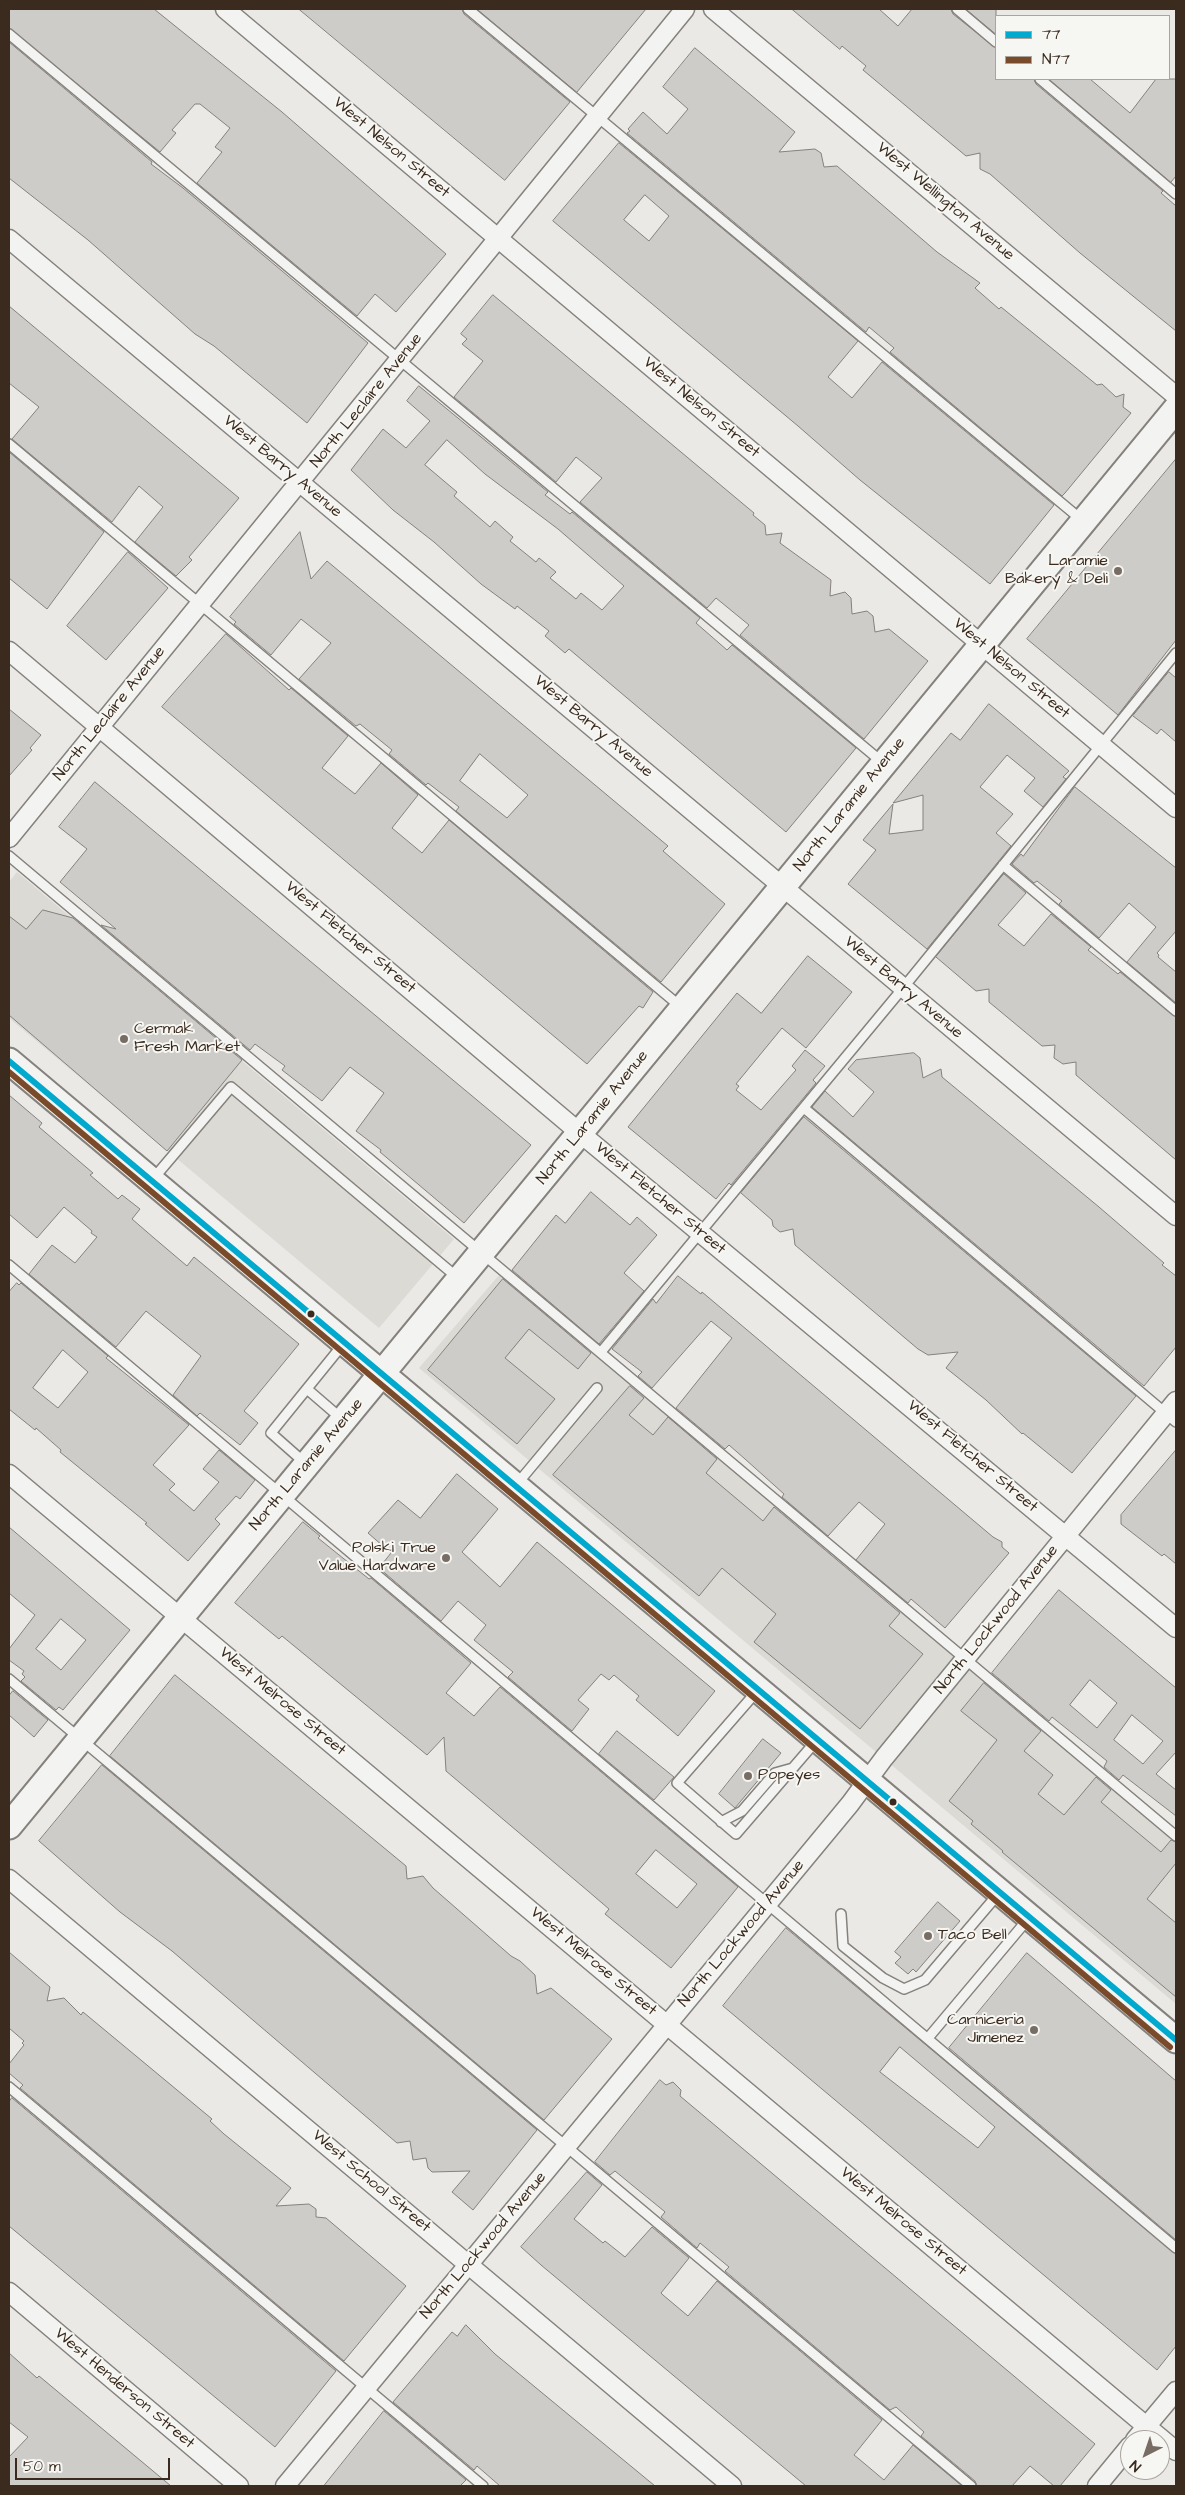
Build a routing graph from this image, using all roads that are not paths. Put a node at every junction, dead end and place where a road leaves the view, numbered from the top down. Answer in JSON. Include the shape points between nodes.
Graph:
{"nodes":[{"id":1,"x":225,"y":9,"type":"edge"},
{"id":2,"x":468,"y":9,"type":"edge"},
{"id":3,"x":685,"y":9,"type":"edge"},
{"id":4,"x":713,"y":9,"type":"edge"},
{"id":5,"x":957,"y":9,"type":"edge"},
{"id":6,"x":9,"y":34,"type":"edge"},
{"id":7,"x":995,"y":41,"type":"edge"},
{"id":8,"x":1041,"y":80,"type":"edge"},
{"id":9,"x":598,"y":118,"type":"junction"},
{"id":10,"x":1176,"y":194,"type":"edge"},
{"id":11,"x":9,"y":239,"type":"edge"},
{"id":12,"x":499,"y":239,"type":"junction"},
{"id":13,"x":400,"y":361,"type":"junction"},
{"id":14,"x":1176,"y":396,"type":"edge"},
{"id":15,"x":1176,"y":409,"type":"edge"},
{"id":16,"x":9,"y":444,"type":"edge"},
{"id":17,"x":300,"y":483,"type":"junction"},
{"id":18,"x":1084,"y":521,"type":"junction"},
{"id":19,"x":200,"y":605,"type":"junction"},
{"id":20,"x":982,"y":645,"type":"junction"},
{"id":21,"x":9,"y":651,"type":"edge"},
{"id":22,"x":1176,"y":653,"type":"edge"},
{"id":23,"x":100,"y":727,"type":"junction"},
{"id":24,"x":1101,"y":745,"type":"junction"},
{"id":25,"x":884,"y":764,"type":"junction"},
{"id":26,"x":1176,"y":808,"type":"edge"},
{"id":27,"x":9,"y":838,"type":"edge"},
{"id":28,"x":9,"y":856,"type":"edge"},
{"id":29,"x":1003,"y":865,"type":"junction"},
{"id":30,"x":783,"y":887,"type":"junction"},
{"id":31,"x":903,"y":988,"type":"junction"},
{"id":32,"x":683,"y":1009,"type":"junction"},
{"id":33,"x":1176,"y":1011,"type":"edge"},
{"id":34,"x":9,"y":1061,"type":"edge"},
{"id":35,"x":804,"y":1108,"type":"junction"},
{"id":36,"x":580,"y":1133,"type":"junction"},
{"id":37,"x":151,"y":1181,"type":"junction"},
{"id":38,"x":1176,"y":1216,"type":"edge"},
{"id":39,"x":701,"y":1232,"type":"junction"},
{"id":40,"x":482,"y":1252,"type":"junction"},
{"id":41,"x":9,"y":1265,"type":"edge"},
{"id":42,"x":460,"y":1280,"type":"junction"},
{"id":43,"x":344,"y":1343,"type":"junction"},
{"id":44,"x":601,"y":1352,"type":"junction"},
{"id":45,"x":382,"y":1375,"type":"junction"},
{"id":46,"x":598,"y":1388,"type":"dead end"},
{"id":47,"x":307,"y":1389,"type":"junction"},
{"id":48,"x":1173,"y":1412,"type":"edge"},
{"id":49,"x":344,"y":1421,"type":"junction"},
{"id":50,"x":308,"y":1465,"type":"junction"},
{"id":51,"x":9,"y":1474,"type":"edge"},
{"id":52,"x":515,"y":1486,"type":"junction"},
{"id":53,"x":283,"y":1496,"type":"junction"},
{"id":54,"x":1067,"y":1535,"type":"junction"},
{"id":55,"x":181,"y":1618,"type":"junction"},
{"id":56,"x":1176,"y":1628,"type":"edge"},
{"id":57,"x":965,"y":1658,"type":"junction"},
{"id":58,"x":9,"y":1680,"type":"edge"},
{"id":59,"x":758,"y":1690,"type":"junction"},
{"id":60,"x":817,"y":1739,"type":"junction"},
{"id":61,"x":80,"y":1740,"type":"junction"},
{"id":62,"x":793,"y":1768,"type":"junction"},
{"id":63,"x":866,"y":1780,"type":"junction"},
{"id":64,"x":722,"y":1822,"type":"junction"},
{"id":65,"x":9,"y":1826,"type":"edge"},
{"id":66,"x":1176,"y":1836,"type":"edge"},
{"id":67,"x":9,"y":1879,"type":"edge"},
{"id":68,"x":1000,"y":1892,"type":"junction"},
{"id":69,"x":767,"y":1904,"type":"junction"},
{"id":70,"x":841,"y":1914,"type":"dead end"},
{"id":71,"x":1030,"y":1917,"type":"junction"},
{"id":72,"x":667,"y":2025,"type":"junction"},
{"id":73,"x":928,"y":2038,"type":"junction"},
{"id":74,"x":1176,"y":2040,"type":"edge"},
{"id":75,"x":9,"y":2087,"type":"edge"},
{"id":76,"x":566,"y":2146,"type":"junction"},
{"id":77,"x":1176,"y":2248,"type":"edge"},
{"id":78,"x":468,"y":2265,"type":"junction"},
{"id":79,"x":9,"y":2292,"type":"edge"},
{"id":80,"x":366,"y":2388,"type":"junction"},
{"id":81,"x":1176,"y":2390,"type":"edge"},
{"id":82,"x":1147,"y":2426,"type":"junction"},
{"id":83,"x":1144,"y":2430,"type":"edge"},
{"id":84,"x":1176,"y":2451,"type":"edge"},
{"id":85,"x":1120,"y":2458,"type":"edge"},
{"id":86,"x":239,"y":2486,"type":"edge"},
{"id":87,"x":285,"y":2486,"type":"edge"},
{"id":88,"x":483,"y":2486,"type":"edge"},
{"id":89,"x":732,"y":2486,"type":"edge"},
{"id":90,"x":970,"y":2486,"type":"edge"},
{"id":91,"x":1097,"y":2486,"type":"edge"}],
"edges":[{"from":1,"to":12,"type":"street","name":"West Nelson Street"},
{"from":2,"to":9,"type":"lane"},
{"from":3,"to":9,"type":"street","name":"North Leclaire Avenue"},
{"from":4,"to":14,"type":"street","name":"West Wellington Avenue"},
{"from":5,"to":7,"type":"lane"},
{"from":6,"to":13,"type":"lane"},
{"from":8,"to":10,"type":"lane"},
{"from":9,"to":12,"type":"street","name":"North Leclaire Avenue"},
{"from":9,"to":18,"type":"lane"},
{"from":11,"to":17,"type":"street","name":"West Barry Avenue"},
{"from":12,"to":13,"type":"street","name":"North Leclaire Avenue"},
{"from":12,"to":20,"type":"street","name":"West Nelson Street"},
{"from":13,"to":17,"type":"street","name":"North Leclaire Avenue"},
{"from":13,"to":25,"type":"lane"},
{"from":15,"to":18,"type":"street","name":"North Laramie Avenue"},
{"from":16,"to":19,"type":"lane"},
{"from":17,"to":19,"type":"street","name":"North Leclaire Avenue"},
{"from":17,"to":30,"type":"street","name":"West Barry Avenue"},
{"from":18,"to":20,"type":"street","name":"North Laramie Avenue"},
{"from":19,"to":23,"type":"street","name":"North Leclaire Avenue"},
{"from":19,"to":32,"type":"lane"},
{"from":20,"to":24,"type":"street","name":"West Nelson Street"},
{"from":20,"to":25,"type":"street","name":"North Laramie Avenue"},
{"from":21,"to":23,"type":"street","name":"West Fletcher Street"},
{"from":22,"to":24,"type":"lane"},
{"from":23,"to":27,"type":"street","name":"North Leclaire Avenue"},
{"from":23,"to":36,"type":"street","name":"West Fletcher Street"},
{"from":24,"to":26,"type":"street","name":"West Nelson Street"},
{"from":24,"to":29,"type":"lane"},
{"from":25,"to":30,"type":"street","name":"North Laramie Avenue"},
{"from":28,"to":40,"type":"lane"},
{"from":29,"to":31,"type":"lane"},
{"from":29,"to":33,"type":"lane"},
{"from":30,"to":31,"type":"street","name":"West Barry Avenue"},
{"from":30,"to":32,"type":"street","name":"North Laramie Avenue"},
{"from":31,"to":35,"type":"lane"},
{"from":31,"to":38,"type":"street","name":"West Barry Avenue"},
{"from":32,"to":36,"type":"street","name":"North Laramie Avenue"},
{"from":34,"to":37,"type":"street"},
{"from":35,"to":39,"type":"lane"},
{"from":35,"to":48,"type":"lane"},
{"from":36,"to":39,"type":"street","name":"West Fletcher Street"},
{"from":36,"to":40,"type":"street","name":"North Laramie Avenue"},
{"from":37,"to":42,"type":"lane","via":[[231,1087]]},
{"from":37,"to":43,"type":"street"},
{"from":39,"to":44,"type":"lane"},
{"from":39,"to":54,"type":"street","name":"West Fletcher Street"},
{"from":40,"to":42,"type":"street","name":"North Laramie Avenue"},
{"from":40,"to":44,"type":"lane"},
{"from":41,"to":53,"type":"lane"},
{"from":42,"to":45,"type":"street","name":"North Laramie Avenue"},
{"from":43,"to":45,"type":"street"},
{"from":43,"to":47,"type":"lane"},
{"from":44,"to":57,"type":"lane"},
{"from":45,"to":49,"type":"street","name":"North Laramie Avenue"},
{"from":45,"to":52,"type":"street"},
{"from":46,"to":52,"type":"lane"},
{"from":47,"to":49,"type":"lane"},
{"from":47,"to":50,"type":"lane","via":[[270,1433]]},
{"from":48,"to":54,"type":"street","name":"North Lockwood Avenue"},
{"from":49,"to":50,"type":"street","name":"North Laramie Avenue"},
{"from":50,"to":53,"type":"street","name":"North Laramie Avenue"},
{"from":51,"to":55,"type":"street","name":"West Melrose Street"},
{"from":52,"to":59,"type":"street"},
{"from":53,"to":55,"type":"street","name":"North Laramie Avenue"},
{"from":53,"to":69,"type":"lane"},
{"from":54,"to":56,"type":"street","name":"West Fletcher Street"},
{"from":54,"to":57,"type":"street","name":"North Lockwood Avenue"},
{"from":55,"to":61,"type":"street","name":"North Laramie Avenue"},
{"from":55,"to":72,"type":"street","name":"West Melrose Street"},
{"from":57,"to":63,"type":"street","name":"North Lockwood Avenue"},
{"from":57,"to":66,"type":"lane"},
{"from":58,"to":61,"type":"lane"},
{"from":59,"to":60,"type":"street"},
{"from":59,"to":64,"type":"lane","via":[[677,1783]]},
{"from":60,"to":62,"type":"lane"},
{"from":60,"to":63,"type":"street"},
{"from":61,"to":65,"type":"street","name":"North Laramie Avenue"},
{"from":61,"to":76,"type":"lane"},
{"from":62,"to":64,"type":"lane","via":[[775,1773],[742,1811]]},
{"from":62,"to":64,"type":"lane","via":[[736,1834]]},
{"from":63,"to":68,"type":"street"},
{"from":63,"to":69,"type":"street","name":"North Lockwood Avenue"},
{"from":67,"to":78,"type":"street","name":"West School Street"},
{"from":68,"to":70,"type":"lane","via":[[925,1980],[904,1989],[883,1978],[843,1946]]},
{"from":68,"to":71,"type":"street"},
{"from":69,"to":72,"type":"street","name":"North Lockwood Avenue"},
{"from":69,"to":73,"type":"lane"},
{"from":71,"to":73,"type":"lane"},
{"from":71,"to":74,"type":"street"},
{"from":72,"to":76,"type":"street","name":"North Lockwood Avenue"},
{"from":72,"to":82,"type":"street","name":"West Melrose Street"},
{"from":73,"to":77,"type":"lane"},
{"from":75,"to":80,"type":"lane"},
{"from":76,"to":78,"type":"street","name":"North Lockwood Avenue"},
{"from":76,"to":90,"type":"lane"},
{"from":78,"to":80,"type":"street","name":"North Lockwood Avenue"},
{"from":78,"to":89,"type":"street","name":"West School Street"},
{"from":79,"to":86,"type":"street","name":"West Henderson Street"},
{"from":80,"to":87,"type":"street","name":"North Lockwood Avenue"},
{"from":80,"to":88,"type":"lane"},
{"from":81,"to":82,"type":"street"},
{"from":82,"to":83,"type":"street"},
{"from":82,"to":84,"type":"street","name":"West Melrose Street"},
{"from":85,"to":91,"type":"street"}]}
